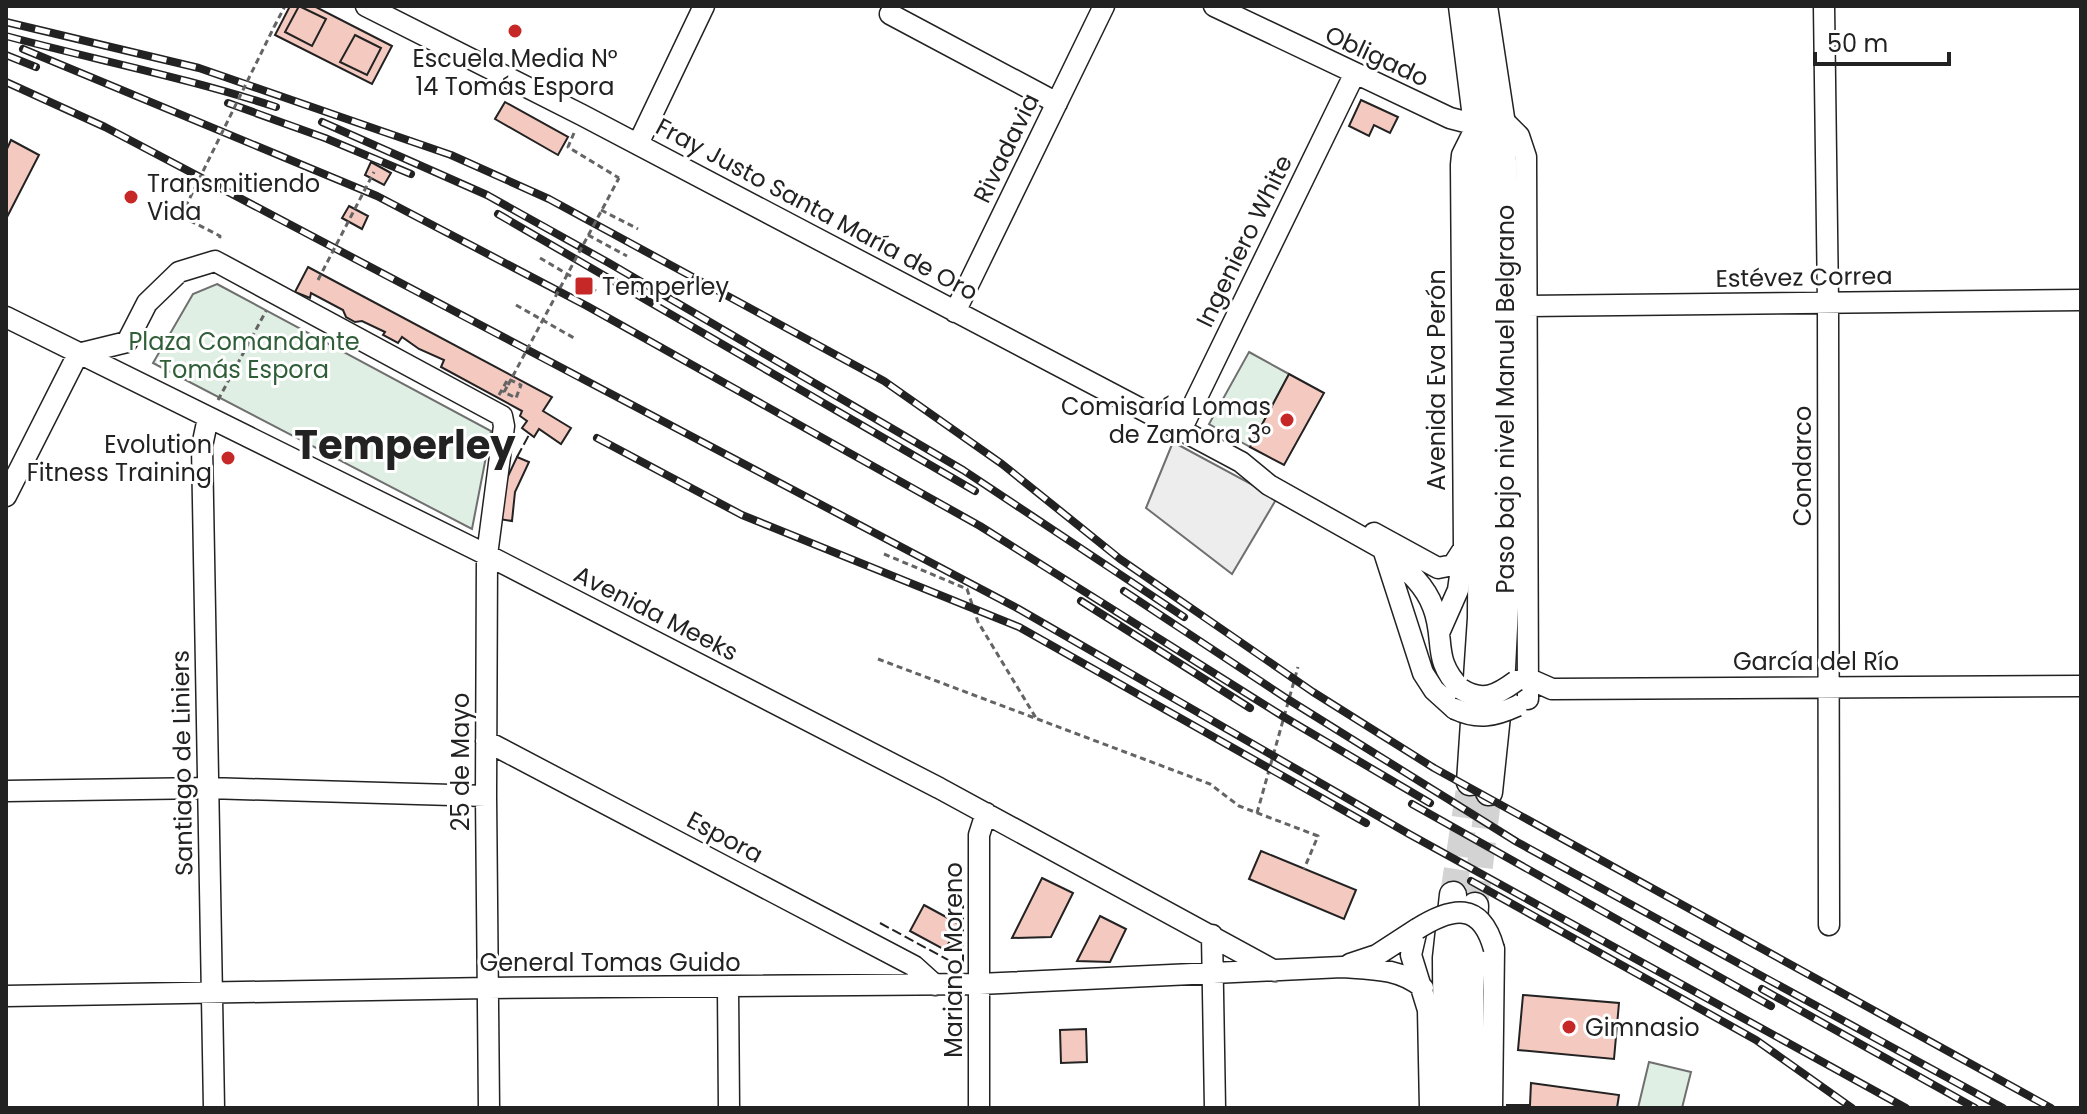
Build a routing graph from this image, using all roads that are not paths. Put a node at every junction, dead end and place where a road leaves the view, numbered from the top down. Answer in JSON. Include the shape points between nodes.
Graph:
{"nodes":[{"id":1,"x":366,"y":6,"type":"edge"},
{"id":2,"x":704,"y":6,"type":"edge"},
{"id":3,"x":1104,"y":6,"type":"edge"},
{"id":4,"x":1214,"y":6,"type":"edge"},
{"id":5,"x":1462,"y":6,"type":"edge"},
{"id":6,"x":1484,"y":6,"type":"edge"},
{"id":7,"x":1824,"y":6,"type":"edge"},
{"id":8,"x":890,"y":14,"type":"dead end"},
{"id":9,"x":1354,"y":75,"type":"junction"},
{"id":10,"x":1057,"y":103,"type":"junction"},
{"id":11,"x":1489,"y":121,"type":"junction"},
{"id":12,"x":638,"y":144,"type":"junction"},
{"id":13,"x":2081,"y":300,"type":"edge"},
{"id":14,"x":1828,"y":303,"type":"junction"},
{"id":15,"x":1527,"y":306,"type":"junction"},
{"id":16,"x":955,"y":312,"type":"junction"},
{"id":17,"x":6,"y":317,"type":"edge"},
{"id":18,"x":78,"y":354,"type":"junction"},
{"id":19,"x":208,"y":418,"type":"junction"},
{"id":20,"x":1181,"y":430,"type":"junction"},
{"id":21,"x":6,"y":496,"type":"edge"},
{"id":22,"x":1383,"y":543,"type":"junction"},
{"id":23,"x":1464,"y":548,"type":"junction"},
{"id":24,"x":487,"y":555,"type":"junction"},
{"id":25,"x":1439,"y":633,"type":"junction"},
{"id":26,"x":2081,"y":686,"type":"edge"},
{"id":27,"x":1828,"y":687,"type":"junction"},
{"id":28,"x":1522,"y":691,"type":"junction"},
{"id":29,"x":1458,"y":699,"type":"junction"},
{"id":30,"x":486,"y":741,"type":"junction"},
{"id":31,"x":1480,"y":787,"type":"tunnel mouth"},
{"id":32,"x":208,"y":788,"type":"junction"},
{"id":33,"x":6,"y":791,"type":"edge"},
{"id":34,"x":486,"y":796,"type":"junction"},
{"id":35,"x":986,"y":813,"type":"junction"},
{"id":36,"x":1829,"y":925,"type":"dead end"},
{"id":37,"x":1417,"y":929,"type":"junction"},
{"id":38,"x":1212,"y":935,"type":"junction"},
{"id":39,"x":1342,"y":967,"type":"junction"},
{"id":40,"x":1275,"y":971,"type":"junction"},
{"id":41,"x":1213,"y":974,"type":"junction"},
{"id":42,"x":979,"y":984,"type":"junction"},
{"id":43,"x":935,"y":985,"type":"junction"},
{"id":44,"x":488,"y":988,"type":"junction"},
{"id":45,"x":728,"y":988,"type":"junction"},
{"id":46,"x":1423,"y":988,"type":"junction"},
{"id":47,"x":214,"y":993,"type":"junction"},
{"id":48,"x":6,"y":996,"type":"edge"},
{"id":49,"x":214,"y":1108,"type":"edge"},
{"id":50,"x":489,"y":1108,"type":"edge"},
{"id":51,"x":729,"y":1108,"type":"edge"},
{"id":52,"x":979,"y":1108,"type":"edge"},
{"id":53,"x":1215,"y":1108,"type":"edge"},
{"id":54,"x":1430,"y":1108,"type":"edge"},
{"id":55,"x":1447,"y":1108,"type":"edge"},
{"id":56,"x":1470,"y":1108,"type":"edge"},
{"id":57,"x":1492,"y":1108,"type":"edge"}],
"edges":[{"from":1,"to":12,"type":"street","name":"Fray Justo Santa María de Oro"},
{"from":2,"to":12,"type":"street"},
{"from":3,"to":10,"type":"street","name":"Rivadavia"},
{"from":4,"to":9,"type":"street","name":"Obligado"},
{"from":5,"to":11,"type":"main road","name":"Paso bajo nivel Manuel Belgrano"},
{"from":6,"to":11,"type":"main road","name":"Paso bajo nivel Manuel Belgrano"},
{"from":7,"to":14,"type":"street","name":"Condarco"},
{"from":8,"to":10,"type":"street"},
{"from":9,"to":11,"type":"street","name":"Obligado","via":[[1450,118]]},
{"from":9,"to":20,"type":"street","name":"Ingeniero White"},
{"from":10,"to":16,"type":"street","name":"Rivadavia"},
{"from":11,"to":15,"type":"street","via":[[1519,136],[1526,157]]},
{"from":11,"to":23,"type":"street","name":"Avenida Eva Perón","via":[[1462,155],[1461,165]]},
{"from":11,"to":31,"type":"main road","name":"Paso bajo nivel Manuel Belgrano","via":[[1483,214]]},
{"from":12,"to":16,"type":"street","name":"Fray Justo Santa María de Oro"},
{"from":13,"to":14,"type":"street","name":"Estévez Correa"},
{"from":14,"to":15,"type":"street","name":"Estévez Correa"},
{"from":14,"to":27,"type":"street","name":"Condarco"},
{"from":15,"to":28,"type":"street"},
{"from":16,"to":20,"type":"street","name":"Fray Justo Santa María de Oro"},
{"from":17,"to":18,"type":"street","name":"Avenida Meeks"},
{"from":18,"to":19,"type":"street","name":"Avenida Meeks"},
{"from":18,"to":21,"type":"street"},
{"from":18,"to":24,"type":"street","name":"25 de Mayo","via":[[127,342],[147,303],[179,272],[215,261],[500,407],[504,426]]},
{"from":19,"to":24,"type":"street","name":"Avenida Meeks"},
{"from":19,"to":32,"type":"street","name":"Santiago de Liniers","via":[[202,446]]},
{"from":20,"to":22,"type":"street","name":"Fray Justo Santa María de Oro","via":[[1241,462],[1269,485]]},
{"from":22,"to":23,"type":"street","name":"Fray Justo Santa María de Oro","via":[[1438,568],[1453,565]]},
{"from":22,"to":25,"type":"street","via":[[1423,588]]},
{"from":22,"to":29,"type":"street","via":[[1423,673],[1434,690]]},
{"from":23,"to":25,"type":"street","name":"Avenida Eva Perón","via":[[1458,590]]},
{"from":24,"to":30,"type":"street","name":"25 de Mayo"},
{"from":24,"to":35,"type":"street","name":"Avenida Meeks"},
{"from":25,"to":29,"type":"street","via":[[1443,665]]},
{"from":26,"to":27,"type":"street","name":"García del Río"},
{"from":27,"to":28,"type":"street","name":"García del Río"},
{"from":27,"to":36,"type":"street","name":"Condarco"},
{"from":28,"to":29,"type":"street","name":"García del Río","bridge":true},
{"from":30,"to":34,"type":"street","name":"25 de Mayo"},
{"from":30,"to":43,"type":"street","name":"Espora","via":[[914,966]]},
{"from":32,"to":33,"type":"street"},
{"from":32,"to":34,"type":"street"},
{"from":32,"to":47,"type":"street","name":"Santiago de Liniers"},
{"from":34,"to":44,"type":"street","name":"25 de Mayo"},
{"from":35,"to":38,"type":"street","name":"Avenida Meeks"},
{"from":35,"to":42,"type":"street","name":"Mariano Moreno","via":[[979,835]]},
{"from":37,"to":39,"type":"street","via":[[1377,955]]},
{"from":37,"to":46,"type":"street","via":[[1411,955]]},
{"from":37,"to":57,"type":"street","bridge":true,"via":[[1446,913],[1465,913],[1484,925],[1494,949]]},
{"from":38,"to":40,"type":"street","name":"Avenida Meeks"},
{"from":38,"to":41,"type":"street"},
{"from":39,"to":40,"type":"street","name":"General Tomas Guido"},
{"from":39,"to":46,"type":"street","via":[[1400,974]]},
{"from":40,"to":41,"type":"street","name":"General Tomas Guido"},
{"from":41,"to":42,"type":"street","name":"General Tomas Guido"},
{"from":41,"to":53,"type":"street"},
{"from":42,"to":43,"type":"street","name":"General Tomas Guido"},
{"from":42,"to":52,"type":"street","name":"Mariano Moreno"},
{"from":43,"to":45,"type":"street","name":"General Tomas Guido"},
{"from":44,"to":45,"type":"street","name":"General Tomas Guido"},
{"from":44,"to":47,"type":"street","name":"General Tomas Guido"},
{"from":44,"to":50,"type":"street","name":"25 de Mayo"},
{"from":45,"to":51,"type":"street"},
{"from":46,"to":54,"type":"street"},
{"from":47,"to":48,"type":"street","name":"General Tomas Guido"},
{"from":47,"to":49,"type":"street","name":"Santiago de Liniers"},
{"from":55,"to":56,"type":"main road","via":[[1446,958],[1464,900]]}]}
